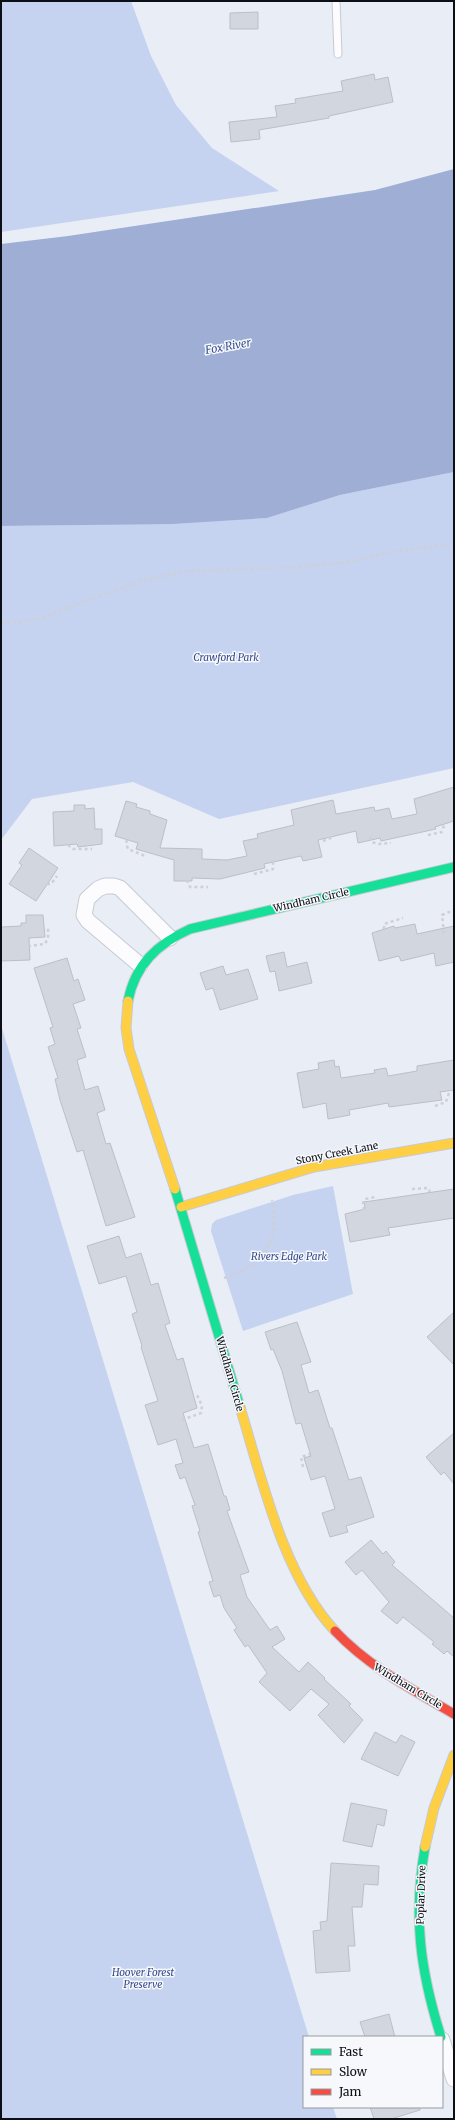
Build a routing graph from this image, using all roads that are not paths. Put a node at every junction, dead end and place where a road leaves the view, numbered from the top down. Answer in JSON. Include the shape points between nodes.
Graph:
{"nodes":[{"id":1,"x":336,"y":1,"type":"edge"},
{"id":2,"x":338,"y":54,"type":"dead end"},
{"id":3,"x":454,"y":867,"type":"edge"},
{"id":4,"x":170,"y":938,"type":"junction"},
{"id":5,"x":140,"y":965,"type":"junction"},
{"id":6,"x":454,"y":1143,"type":"edge"},
{"id":7,"x":181,"y":1207,"type":"junction"},
{"id":8,"x":454,"y":1714,"type":"edge"},
{"id":9,"x":454,"y":1755,"type":"edge"},
{"id":10,"x":441,"y":2036,"type":"edge"},
{"id":11,"x":443,"y":2043,"type":"edge"},
{"id":12,"x":454,"y":2079,"type":"edge"}],
"edges":[{"from":1,"to":2,"type":"lane"},
{"from":3,"to":4,"type":"street","name":"Windham Circle","via":[[203,925]]},
{"from":4,"to":5,"type":"street","name":"Windham Circle","via":[[148,955]]},
{"from":4,"to":5,"type":"street","via":[[120,888],[105,886],[91,894],[84,908],[84,915],[88,921]]},
{"from":5,"to":7,"type":"street","name":"Windham Circle","via":[[128,1002],[128,1042]]},
{"from":6,"to":7,"type":"street","name":"Stony Creek Lane","via":[[314,1166]]},
{"from":7,"to":8,"type":"street","name":"Windham Circle","via":[[240,1409],[286,1549],[299,1577],[316,1607],[341,1636],[376,1668]]},
{"from":9,"to":10,"type":"street","name":"Poplar Drive","via":[[435,1800],[422,1857],[419,1888],[420,1944],[424,1978]]},
{"from":11,"to":12,"type":"street"}]}
